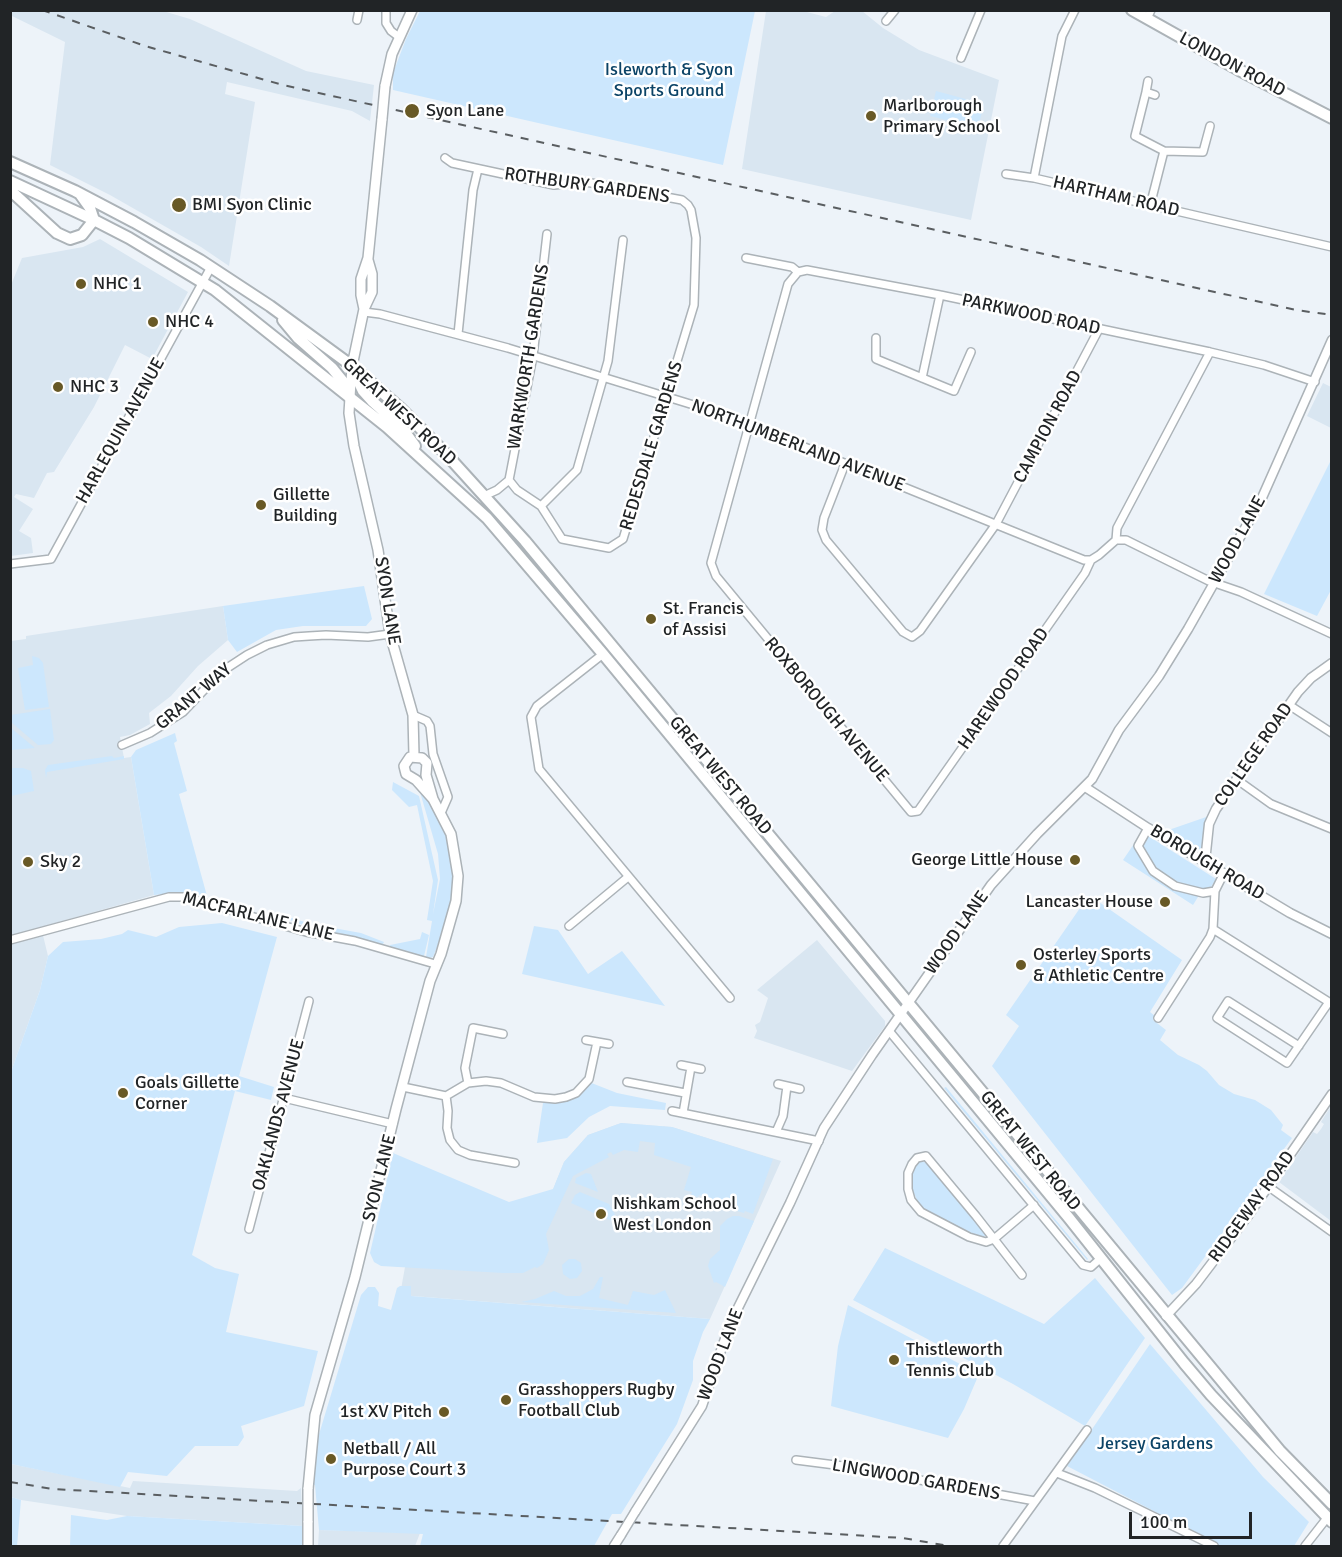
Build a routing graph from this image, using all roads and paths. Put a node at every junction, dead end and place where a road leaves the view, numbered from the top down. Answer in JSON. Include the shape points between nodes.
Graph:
{"nodes":[{"id":1,"x":359,"y":10,"type":"edge"},
{"id":2,"x":386,"y":10,"type":"edge"},
{"id":3,"x":412,"y":10,"type":"edge"},
{"id":4,"x":895,"y":10,"type":"edge"},
{"id":5,"x":981,"y":10,"type":"edge"},
{"id":6,"x":1075,"y":10,"type":"edge"},
{"id":7,"x":1132,"y":10,"type":"edge"},
{"id":8,"x":1149,"y":14,"type":"edge"},
{"id":9,"x":357,"y":20,"type":"dead end"},
{"id":10,"x":886,"y":21,"type":"dead end"},
{"id":11,"x":399,"y":37,"type":"junction"},
{"id":12,"x":961,"y":58,"type":"dead end"},
{"id":13,"x":1148,"y":81,"type":"dead end"},
{"id":14,"x":1146,"y":92,"type":"junction"},
{"id":15,"x":1155,"y":95,"type":"dead end"},
{"id":16,"x":1332,"y":118,"type":"edge"},
{"id":17,"x":1210,"y":126,"type":"dead end"},
{"id":18,"x":1164,"y":151,"type":"junction"},
{"id":19,"x":1203,"y":152,"type":"junction"},
{"id":20,"x":445,"y":158,"type":"dead end"},
{"id":21,"x":1202,"y":161,"type":"dead end"},
{"id":22,"x":10,"y":162,"type":"edge"},
{"id":23,"x":478,"y":169,"type":"junction"},
{"id":24,"x":1006,"y":174,"type":"dead end"},
{"id":25,"x":1034,"y":178,"type":"junction"},
{"id":26,"x":10,"y":181,"type":"edge"},
{"id":27,"x":10,"y":190,"type":"edge"},
{"id":28,"x":75,"y":190,"type":"junction"},
{"id":29,"x":1150,"y":206,"type":"junction"},
{"id":30,"x":691,"y":210,"type":"joint"},
{"id":31,"x":94,"y":220,"type":"junction"},
{"id":32,"x":547,"y":234,"type":"dead end"},
{"id":33,"x":623,"y":240,"type":"dead end"},
{"id":34,"x":1332,"y":247,"type":"edge"},
{"id":35,"x":746,"y":258,"type":"dead end"},
{"id":36,"x":211,"y":267,"type":"junction"},
{"id":37,"x":798,"y":272,"type":"junction"},
{"id":38,"x":203,"y":282,"type":"junction"},
{"id":39,"x":940,"y":295,"type":"junction"},
{"id":40,"x":273,"y":308,"type":"junction"},
{"id":41,"x":364,"y":310,"type":"junction"},
{"id":42,"x":1099,"y":329,"type":"junction"},
{"id":43,"x":458,"y":334,"type":"junction"},
{"id":44,"x":876,"y":338,"type":"dead end"},
{"id":45,"x":1332,"y":340,"type":"edge"},
{"id":46,"x":971,"y":352,"type":"dead end"},
{"id":47,"x":1210,"y":352,"type":"junction"},
{"id":48,"x":533,"y":356,"type":"junction"},
{"id":49,"x":352,"y":366,"type":"junction"},
{"id":50,"x":603,"y":378,"type":"junction"},
{"id":51,"x":922,"y":378,"type":"junction"},
{"id":52,"x":1315,"y":382,"type":"junction"},
{"id":53,"x":349,"y":395,"type":"junction"},
{"id":54,"x":668,"y":397,"type":"junction"},
{"id":55,"x":750,"y":424,"type":"junction"},
{"id":56,"x":425,"y":461,"type":"junction"},
{"id":57,"x":845,"y":464,"type":"junction"},
{"id":58,"x":509,"y":480,"type":"junction"},
{"id":59,"x":484,"y":496,"type":"junction"},
{"id":60,"x":541,"y":506,"type":"junction"},
{"id":61,"x":996,"y":524,"type":"junction"},
{"id":62,"x":1116,"y":540,"type":"junction"},
{"id":63,"x":1091,"y":560,"type":"junction"},
{"id":64,"x":10,"y":564,"type":"edge"},
{"id":65,"x":1215,"y":582,"type":"junction"},
{"id":66,"x":390,"y":634,"type":"junction"},
{"id":67,"x":1332,"y":634,"type":"edge"},
{"id":68,"x":603,"y":654,"type":"junction"},
{"id":69,"x":1332,"y":663,"type":"edge"},
{"id":70,"x":1289,"y":705,"type":"junction"},
{"id":71,"x":413,"y":715,"type":"junction"},
{"id":72,"x":1332,"y":733,"type":"edge"},
{"id":73,"x":121,"y":742,"type":"dead end"},
{"id":74,"x":414,"y":756,"type":"junction"},
{"id":75,"x":426,"y":775,"type":"junction"},
{"id":76,"x":1236,"y":779,"type":"junction"},
{"id":77,"x":416,"y":780,"type":"junction"},
{"id":78,"x":1085,"y":787,"type":"junction"},
{"id":79,"x":433,"y":799,"type":"junction"},
{"id":80,"x":911,"y":812,"type":"joint"},
{"id":81,"x":441,"y":813,"type":"junction"},
{"id":82,"x":1148,"y":828,"type":"junction"},
{"id":83,"x":1332,"y":830,"type":"edge"},
{"id":84,"x":1205,"y":862,"type":"junction"},
{"id":85,"x":1224,"y":873,"type":"junction"},
{"id":86,"x":628,"y":877,"type":"junction"},
{"id":87,"x":1215,"y":891,"type":"junction"},
{"id":88,"x":569,"y":926,"type":"dead end"},
{"id":89,"x":1213,"y":929,"type":"junction"},
{"id":90,"x":1332,"y":934,"type":"edge"},
{"id":91,"x":10,"y":940,"type":"edge"},
{"id":92,"x":435,"y":964,"type":"junction"},
{"id":93,"x":730,"y":998,"type":"dead end"},
{"id":94,"x":309,"y":1000,"type":"dead end"},
{"id":95,"x":909,"y":1003,"type":"junction"},
{"id":96,"x":1330,"y":1003,"type":"edge"},
{"id":97,"x":900,"y":1016,"type":"junction"},
{"id":98,"x":1158,"y":1018,"type":"dead end"},
{"id":99,"x":890,"y":1032,"type":"junction"},
{"id":100,"x":503,"y":1034,"type":"dead end"},
{"id":101,"x":586,"y":1040,"type":"dead end"},
{"id":102,"x":597,"y":1042,"type":"junction"},
{"id":103,"x":609,"y":1044,"type":"dead end"},
{"id":104,"x":1299,"y":1046,"type":"junction"},
{"id":105,"x":681,"y":1065,"type":"dead end"},
{"id":106,"x":691,"y":1067,"type":"junction"},
{"id":107,"x":701,"y":1069,"type":"dead end"},
{"id":108,"x":627,"y":1082,"type":"dead end"},
{"id":109,"x":468,"y":1083,"type":"junction"},
{"id":110,"x":778,"y":1084,"type":"dead end"},
{"id":111,"x":403,"y":1086,"type":"junction"},
{"id":112,"x":787,"y":1086,"type":"junction"},
{"id":113,"x":800,"y":1089,"type":"dead end"},
{"id":114,"x":685,"y":1093,"type":"junction"},
{"id":115,"x":1332,"y":1094,"type":"edge"},
{"id":116,"x":446,"y":1096,"type":"junction"},
{"id":117,"x":284,"y":1098,"type":"junction"},
{"id":118,"x":672,"y":1111,"type":"dead end"},
{"id":119,"x":683,"y":1113,"type":"junction"},
{"id":120,"x":393,"y":1124,"type":"junction"},
{"id":121,"x":776,"y":1132,"type":"junction"},
{"id":122,"x":819,"y":1141,"type":"junction"},
{"id":123,"x":490,"y":1158,"type":"junction"},
{"id":124,"x":514,"y":1163,"type":"dead end"},
{"id":125,"x":489,"y":1167,"type":"dead end"},
{"id":126,"x":1269,"y":1187,"type":"junction"},
{"id":127,"x":1034,"y":1205,"type":"junction"},
{"id":128,"x":249,"y":1229,"type":"dead end"},
{"id":129,"x":1332,"y":1232,"type":"edge"},
{"id":130,"x":994,"y":1239,"type":"junction"},
{"id":131,"x":1101,"y":1258,"type":"junction"},
{"id":132,"x":1022,"y":1275,"type":"dead end"},
{"id":133,"x":1166,"y":1316,"type":"junction"},
{"id":134,"x":1087,"y":1430,"type":"dead end"},
{"id":135,"x":796,"y":1460,"type":"dead end"},
{"id":136,"x":1057,"y":1473,"type":"junction"},
{"id":137,"x":1035,"y":1501,"type":"junction"},
{"id":138,"x":1332,"y":1504,"type":"edge"},
{"id":139,"x":1329,"y":1520,"type":"edge"},
{"id":140,"x":308,"y":1546,"type":"edge"},
{"id":141,"x":614,"y":1546,"type":"edge"},
{"id":142,"x":1003,"y":1546,"type":"edge"},
{"id":143,"x":1214,"y":1546,"type":"edge"},
{"id":144,"x":1305,"y":1546,"type":"edge"}],
"edges":[{"from":1,"to":9,"type":"street"},
{"from":2,"to":11,"type":"street","via":[[386,23]]},
{"from":3,"to":11,"type":"main road","name":"SYON LANE"},
{"from":4,"to":10,"type":"street"},
{"from":5,"to":12,"type":"street"},
{"from":6,"to":25,"type":"street","name":"HARTHAM ROAD","via":[[1062,36]]},
{"from":7,"to":8,"type":"main road","name":"LONDON ROAD"},
{"from":8,"to":16,"type":"main road","name":"LONDON ROAD","via":[[1239,70]]},
{"from":11,"to":41,"type":"main road","name":"SYON LANE","bridge":true,"via":[[386,86],[368,258],[372,292]]},
{"from":13,"to":14,"type":"street"},
{"from":14,"to":15,"type":"street"},
{"from":14,"to":18,"type":"street","via":[[1135,136]]},
{"from":17,"to":19,"type":"street"},
{"from":18,"to":19,"type":"street"},
{"from":18,"to":29,"type":"street"},
{"from":19,"to":21,"type":"street"},
{"from":20,"to":23,"type":"street","name":"ROTHBURY GARDENS"},
{"from":22,"to":28,"type":"main road","name":"GREAT WEST ROAD"},
{"from":23,"to":30,"type":"street","name":"ROTHBURY GARDENS","via":[[554,185],[586,182],[682,200]]},
{"from":23,"to":43,"type":"street"},
{"from":24,"to":25,"type":"street"},
{"from":25,"to":29,"type":"street","name":"HARTHAM ROAD"},
{"from":26,"to":31,"type":"main road","name":"GREAT WEST ROAD"},
{"from":27,"to":31,"type":"main road","via":[[64,237],[82,235]]},
{"from":28,"to":31,"type":"main road","via":[[90,208]]},
{"from":28,"to":36,"type":"main road","name":"GREAT WEST ROAD"},
{"from":29,"to":34,"type":"street","name":"HARTHAM ROAD"},
{"from":30,"to":54,"type":"street","name":"REDESDALE GARDENS","via":[[696,238],[694,305]]},
{"from":31,"to":38,"type":"main road","name":"GREAT WEST ROAD"},
{"from":32,"to":48,"type":"street","name":"WARKWORTH GARDENS"},
{"from":33,"to":50,"type":"street"},
{"from":35,"to":37,"type":"street","name":"PARKWOOD ROAD","via":[[792,267]]},
{"from":36,"to":38,"type":"street","name":"HARLEQUIN AVENUE"},
{"from":36,"to":40,"type":"main road","name":"GREAT WEST ROAD"},
{"from":37,"to":39,"type":"street","name":"PARKWOOD ROAD","via":[[807,270]]},
{"from":37,"to":55,"type":"street","name":"ROXBOROUGH AVENUE","via":[[788,284]]},
{"from":38,"to":53,"type":"main road","name":"GREAT WEST ROAD"},
{"from":38,"to":64,"type":"street","name":"HARLEQUIN AVENUE","via":[[51,559]]},
{"from":39,"to":42,"type":"street","name":"PARKWOOD ROAD"},
{"from":39,"to":51,"type":"street"},
{"from":40,"to":49,"type":"main road","name":"GREAT WEST ROAD"},
{"from":40,"to":53,"type":"main road","via":[[298,338],[339,375]]},
{"from":41,"to":43,"type":"street","name":"NORTHUMBERLAND AVENUE"},
{"from":41,"to":49,"type":"main road","name":"SYON LANE"},
{"from":42,"to":47,"type":"street","name":"PARKWOOD ROAD"},
{"from":42,"to":61,"type":"street","name":"CAMPION ROAD"},
{"from":43,"to":48,"type":"street","name":"NORTHUMBERLAND AVENUE"},
{"from":44,"to":51,"type":"street","via":[[876,359]]},
{"from":45,"to":52,"type":"street","name":"WOOD LANE"},
{"from":46,"to":51,"type":"street","via":[[954,390]]},
{"from":47,"to":52,"type":"street","name":"PARKWOOD ROAD"},
{"from":47,"to":62,"type":"street","via":[[1117,528]]},
{"from":48,"to":50,"type":"street","name":"NORTHUMBERLAND AVENUE"},
{"from":48,"to":58,"type":"street","name":"WARKWORTH GARDENS"},
{"from":49,"to":53,"type":"main road","name":"SYON LANE"},
{"from":49,"to":56,"type":"main road","via":[[363,391],[402,428]]},
{"from":49,"to":59,"type":"main road","name":"GREAT WEST ROAD","via":[[400,408]]},
{"from":50,"to":54,"type":"street","name":"NORTHUMBERLAND AVENUE"},
{"from":50,"to":60,"type":"street","via":[[577,470]]},
{"from":52,"to":65,"type":"street","name":"WOOD LANE","via":[[1261,500]]},
{"from":53,"to":56,"type":"main road","name":"GREAT WEST ROAD"},
{"from":53,"to":66,"type":"main road","name":"SYON LANE","via":[[352,438],[378,550]]},
{"from":54,"to":55,"type":"street","name":"NORTHUMBERLAND AVENUE"},
{"from":54,"to":60,"type":"street","name":"REDESDALE GARDENS","via":[[623,539],[609,548],[562,539]]},
{"from":55,"to":57,"type":"street","name":"NORTHUMBERLAND AVENUE"},
{"from":55,"to":80,"type":"street","name":"ROXBOROUGH AVENUE","via":[[711,562],[716,576]]},
{"from":56,"to":68,"type":"main road","name":"GREAT WEST ROAD","via":[[487,518]]},
{"from":57,"to":61,"type":"street","name":"NORTHUMBERLAND AVENUE"},
{"from":57,"to":61,"type":"street","name":"CAMPION ROAD","via":[[822,530],[826,540],[903,632],[912,637],[920,632]]},
{"from":58,"to":59,"type":"street"},
{"from":58,"to":60,"type":"street","name":"REDESDALE GARDENS"},
{"from":59,"to":95,"type":"main road","name":"GREAT WEST ROAD"},
{"from":61,"to":63,"type":"street","name":"NORTHUMBERLAND AVENUE"},
{"from":62,"to":63,"type":"street"},
{"from":62,"to":65,"type":"street","via":[[1126,540]]},
{"from":63,"to":80,"type":"street","name":"HAREWOOD ROAD","via":[[918,811]]},
{"from":65,"to":67,"type":"street"},
{"from":65,"to":78,"type":"street","name":"WOOD LANE","via":[[1159,676],[1119,730]]},
{"from":66,"to":71,"type":"main road","name":"SYON LANE"},
{"from":66,"to":73,"type":"street","name":"GRANT WAY","via":[[326,634],[267,645],[221,672],[183,712],[150,733]]},
{"from":68,"to":86,"type":"street","via":[[537,706],[531,717],[539,769]]},
{"from":68,"to":97,"type":"main road","name":"GREAT WEST ROAD"},
{"from":69,"to":70,"type":"street","name":"COLLEGE ROAD","via":[[1311,678]]},
{"from":70,"to":72,"type":"street"},
{"from":70,"to":76,"type":"street","name":"COLLEGE ROAD"},
{"from":71,"to":74,"type":"main road","name":"SYON LANE"},
{"from":71,"to":81,"type":"street","name":"SYON LANE","via":[[430,726],[433,754],[448,797]]},
{"from":74,"to":75,"type":"main road","via":[[427,764]]},
{"from":74,"to":77,"type":"main road","via":[[405,763],[404,770]]},
{"from":75,"to":77,"type":"main road"},
{"from":75,"to":79,"type":"main road","name":"SYON LANE"},
{"from":76,"to":83,"type":"street","via":[[1271,804]]},
{"from":76,"to":84,"type":"street","name":"COLLEGE ROAD","via":[[1212,815]]},
{"from":77,"to":79,"type":"main road","name":"SYON LANE"},
{"from":78,"to":82,"type":"street","name":"BOROUGH ROAD"},
{"from":78,"to":95,"type":"street","name":"WOOD LANE","via":[[991,885]]},
{"from":79,"to":81,"type":"main road","name":"SYON LANE"},
{"from":81,"to":92,"type":"main road","name":"SYON LANE","via":[[453,842],[458,883],[449,928]]},
{"from":82,"to":84,"type":"street","name":"BOROUGH ROAD"},
{"from":82,"to":87,"type":"street","via":[[1138,846],[1153,871],[1175,886],[1203,893]]},
{"from":84,"to":85,"type":"street","name":"BOROUGH ROAD"},
{"from":85,"to":87,"type":"street"},
{"from":85,"to":90,"type":"street","name":"BOROUGH ROAD"},
{"from":86,"to":88,"type":"street"},
{"from":86,"to":93,"type":"street"},
{"from":87,"to":89,"type":"street"},
{"from":89,"to":96,"type":"street"},
{"from":89,"to":98,"type":"street"},
{"from":91,"to":92,"type":"street","name":"MACFARLANE LANE","via":[[168,897],[185,897]]},
{"from":92,"to":111,"type":"main road","name":"SYON LANE"},
{"from":94,"to":117,"type":"street","name":"OAKLANDS AVENUE"},
{"from":95,"to":97,"type":"street","name":"WOOD LANE"},
{"from":95,"to":133,"type":"main road","name":"GREAT WEST ROAD"},
{"from":96,"to":104,"type":"street"},
{"from":97,"to":99,"type":"street","name":"WOOD LANE"},
{"from":97,"to":131,"type":"main road","name":"GREAT WEST ROAD"},
{"from":99,"to":122,"type":"street","name":"WOOD LANE","via":[[838,1106]]},
{"from":99,"to":127,"type":"street"},
{"from":100,"to":109,"type":"street","via":[[473,1028],[465,1068]]},
{"from":101,"to":102,"type":"street"},
{"from":102,"to":103,"type":"street"},
{"from":102,"to":109,"type":"street","via":[[589,1079],[576,1093],[566,1097],[545,1099],[501,1083]]},
{"from":104,"to":104,"type":"street","via":[[1287,1063],[1217,1018],[1228,1001]]},
{"from":105,"to":106,"type":"street"},
{"from":106,"to":107,"type":"street"},
{"from":106,"to":114,"type":"street"},
{"from":108,"to":114,"type":"street"},
{"from":109,"to":116,"type":"street"},
{"from":110,"to":112,"type":"street"},
{"from":111,"to":116,"type":"street"},
{"from":111,"to":120,"type":"main road","name":"SYON LANE"},
{"from":112,"to":113,"type":"street"},
{"from":112,"to":121,"type":"street","via":[[783,1116]]},
{"from":114,"to":119,"type":"street"},
{"from":115,"to":126,"type":"street","name":"RIDGEWAY ROAD"},
{"from":116,"to":123,"type":"street","via":[[450,1140],[458,1150]]},
{"from":117,"to":120,"type":"street"},
{"from":117,"to":128,"type":"street","name":"OAKLANDS AVENUE"},
{"from":118,"to":119,"type":"street"},
{"from":119,"to":121,"type":"street"},
{"from":120,"to":140,"type":"main road","name":"SYON LANE","bridge":true,"via":[[315,1415],[308,1489]]},
{"from":121,"to":122,"type":"street"},
{"from":122,"to":141,"type":"street","name":"WOOD LANE","bridge":true,"via":[[730,1324],[702,1406]]},
{"from":123,"to":124,"type":"street"},
{"from":123,"to":125,"type":"street"},
{"from":126,"to":129,"type":"street"},
{"from":126,"to":133,"type":"street","name":"RIDGEWAY ROAD","via":[[1196,1284]]},
{"from":127,"to":130,"type":"street"},
{"from":127,"to":131,"type":"street","via":[[1083,1264],[1091,1267]]},
{"from":130,"to":130,"type":"street","via":[[987,1242],[969,1237],[921,1212],[908,1189],[908,1173],[917,1158],[926,1156]]},
{"from":130,"to":132,"type":"street"},
{"from":131,"to":139,"type":"main road","name":"GREAT WEST ROAD","via":[[1211,1395]]},
{"from":133,"to":138,"type":"main road","name":"GREAT WEST ROAD","via":[[1280,1451]]},
{"from":134,"to":136,"type":"street"},
{"from":135,"to":137,"type":"street","name":"LINGWOOD GARDENS"},
{"from":136,"to":137,"type":"street"},
{"from":136,"to":143,"type":"street"},
{"from":137,"to":142,"type":"street"},
{"from":139,"to":144,"type":"street"}]}
